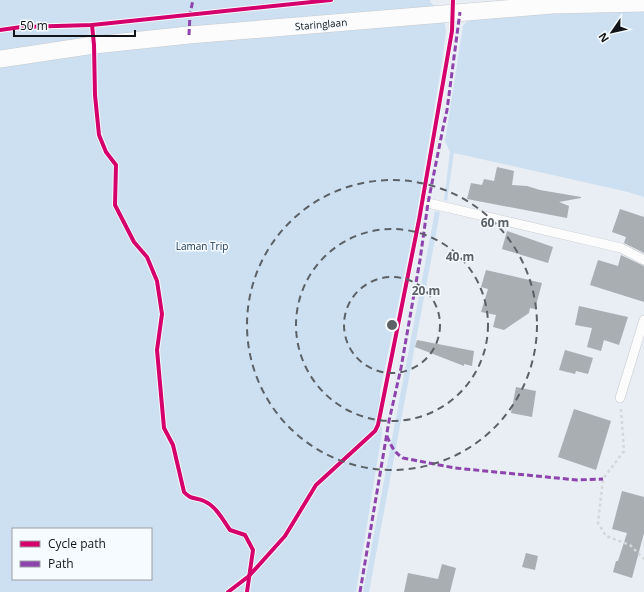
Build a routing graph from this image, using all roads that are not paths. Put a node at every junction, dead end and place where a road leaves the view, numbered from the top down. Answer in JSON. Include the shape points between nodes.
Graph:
{"nodes":[{"id":1,"x":644,"y":3,"type":"edge"},
{"id":2,"x":0,"y":59,"type":"edge"},
{"id":3,"x":428,"y":203,"type":"dead end"},
{"id":4,"x":644,"y":260,"type":"edge"},
{"id":5,"x":644,"y":320,"type":"edge"},
{"id":6,"x":620,"y":398,"type":"road end"}],
"edges":[{"from":1,"to":2,"type":"street","name":"Staringlaan","via":[[552,5],[189,35],[94,45]]},
{"from":3,"to":4,"type":"lane","via":[[621,248]]},
{"from":5,"to":6,"type":"lane"}]}
